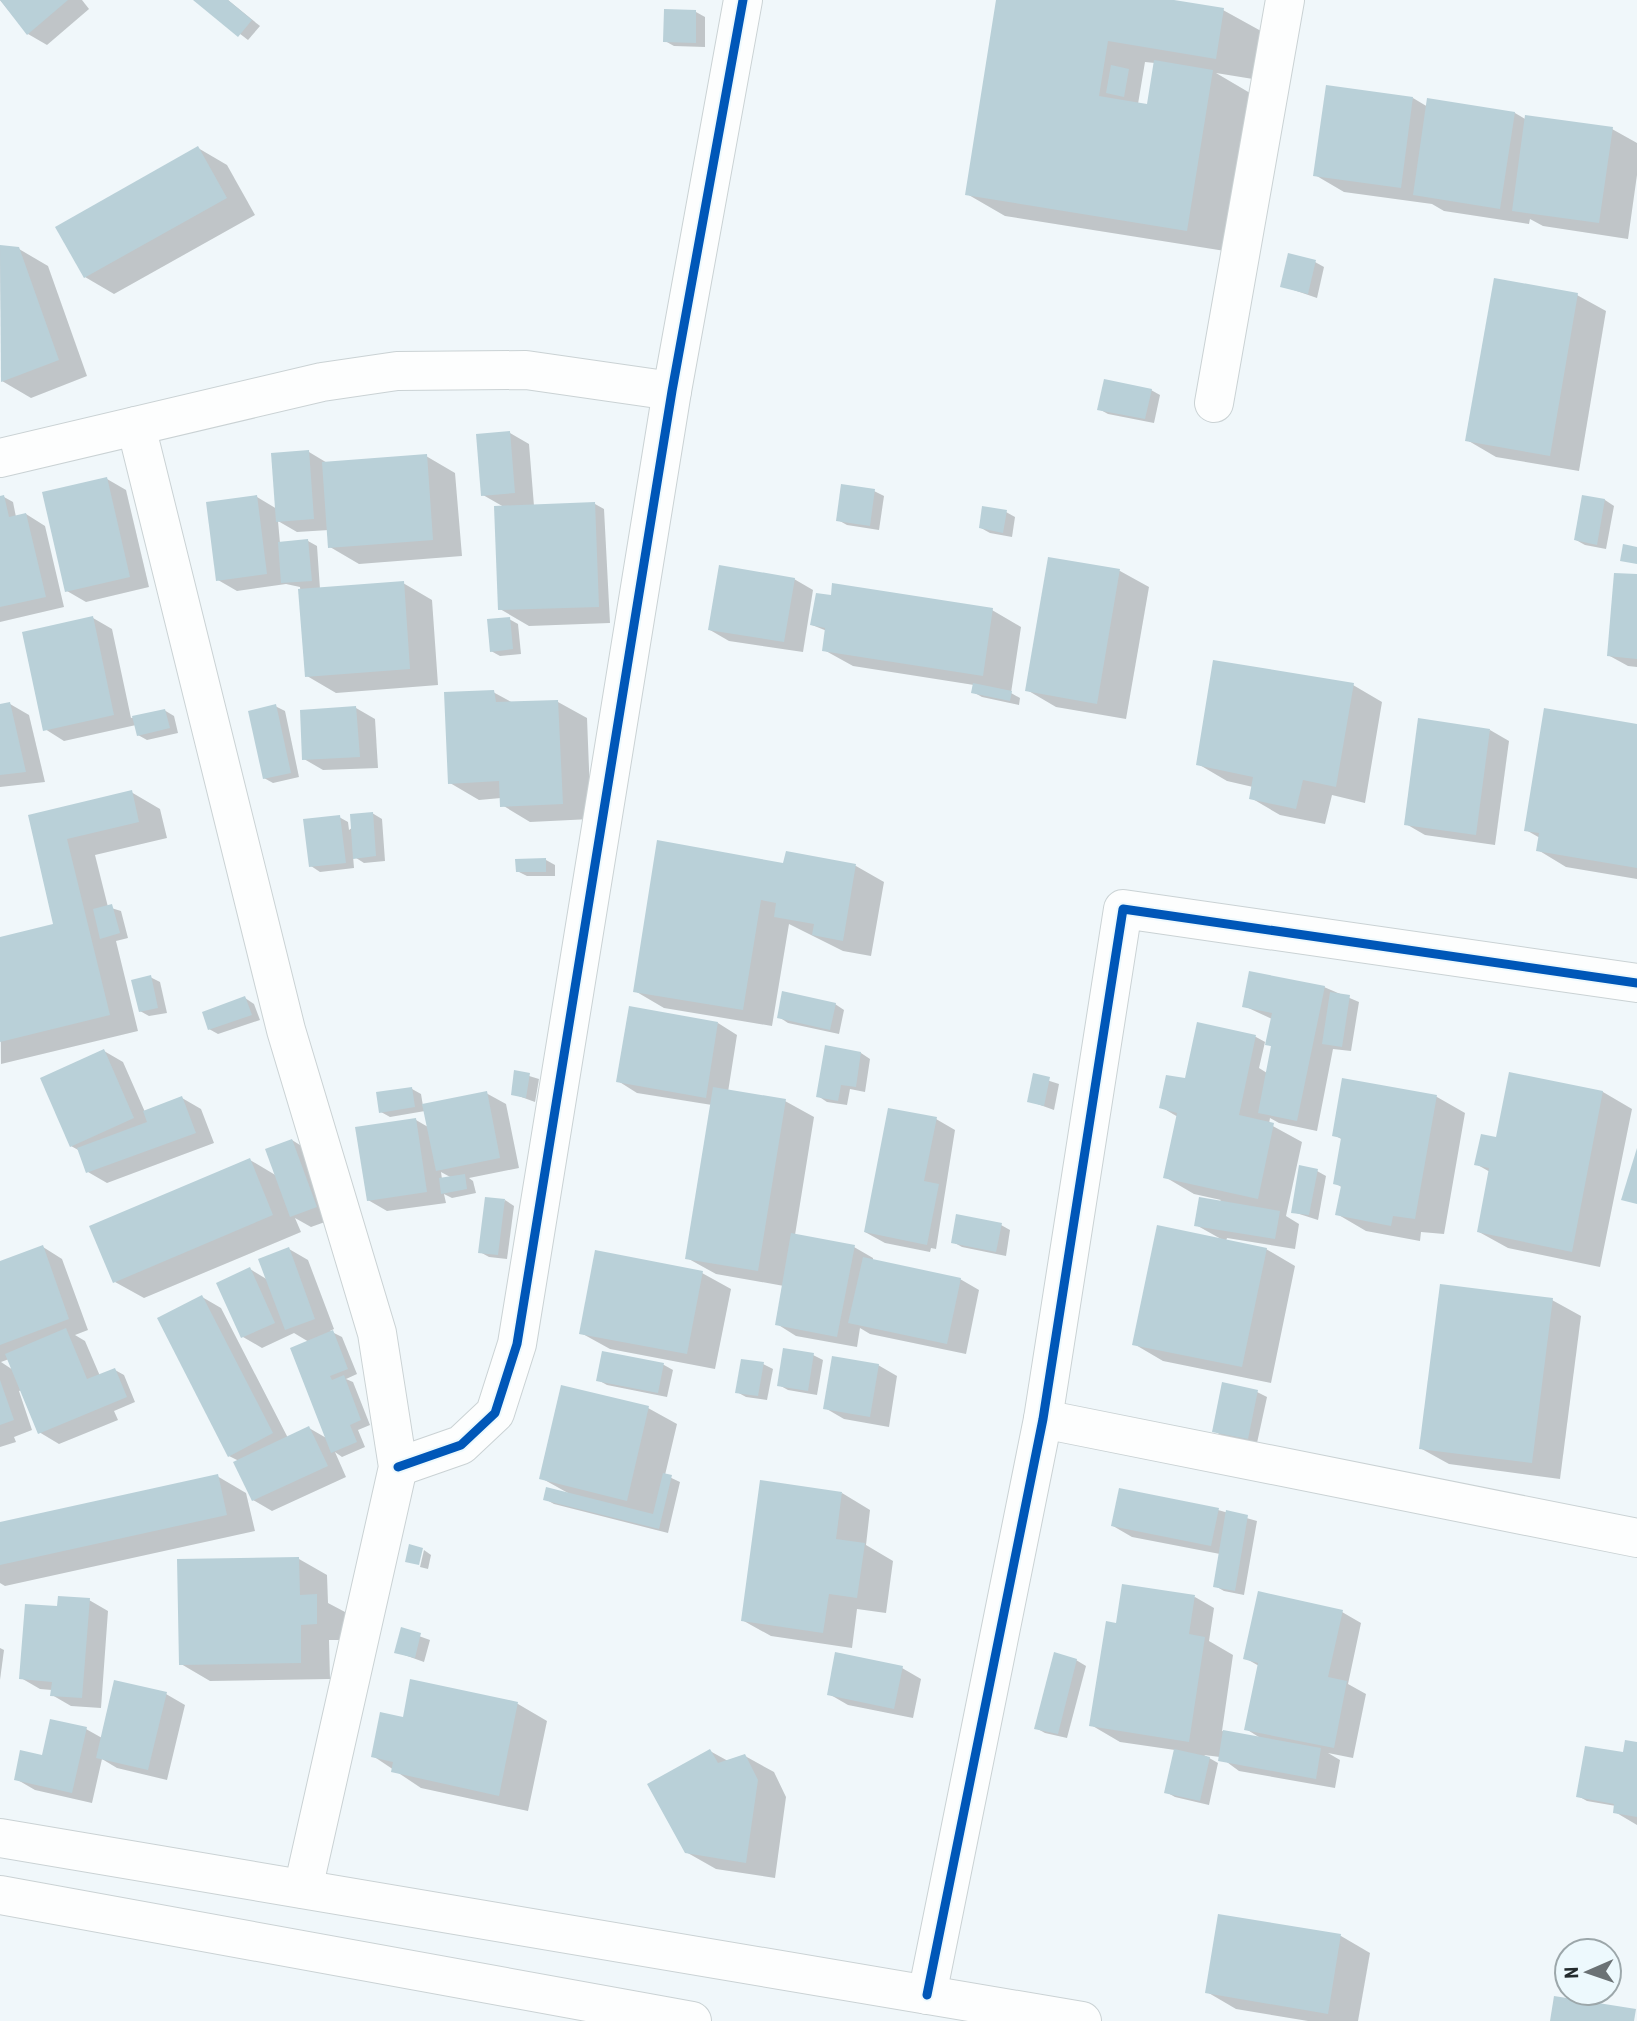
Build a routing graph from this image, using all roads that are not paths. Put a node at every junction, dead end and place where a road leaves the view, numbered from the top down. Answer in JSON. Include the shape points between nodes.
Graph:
{"nodes":[{"id":1,"x":743,"y":0,"type":"edge"},
{"id":2,"x":1285,"y":0,"type":"edge"},
{"id":3,"x":672,"y":391,"type":"junction"},
{"id":4,"x":1214,"y":403,"type":"dead end"},
{"id":5,"x":136,"y":426,"type":"junction"},
{"id":6,"x":0,"y":458,"type":"edge"},
{"id":7,"x":1637,"y":983,"type":"edge"},
{"id":8,"x":1043,"y":1419,"type":"junction"},
{"id":9,"x":398,"y":1467,"type":"junction"},
{"id":10,"x":1637,"y":1538,"type":"edge"},
{"id":11,"x":0,"y":1838,"type":"edge"},
{"id":12,"x":303,"y":1889,"type":"junction"},
{"id":13,"x":0,"y":1895,"type":"edge"},
{"id":14,"x":927,"y":1995,"type":"junction"},
{"id":15,"x":692,"y":2021,"type":"edge"},
{"id":16,"x":1082,"y":2021,"type":"edge"}],
"edges":[{"from":1,"to":3,"type":"street"},
{"from":2,"to":4,"type":"street"},
{"from":3,"to":5,"type":"street","via":[[526,370],[397,371],[322,382]]},
{"from":3,"to":9,"type":"street","via":[[517,1344],[495,1413],[461,1445]]},
{"from":5,"to":6,"type":"street"},
{"from":5,"to":9,"type":"street","via":[[286,1031],[377,1333]]},
{"from":7,"to":8,"type":"street","via":[[1123,909]]},
{"from":8,"to":10,"type":"street"},
{"from":8,"to":14,"type":"street"},
{"from":9,"to":12,"type":"street"},
{"from":11,"to":12,"type":"street"},
{"from":12,"to":14,"type":"street"},
{"from":13,"to":15,"type":"street"},
{"from":14,"to":16,"type":"street"}]}
